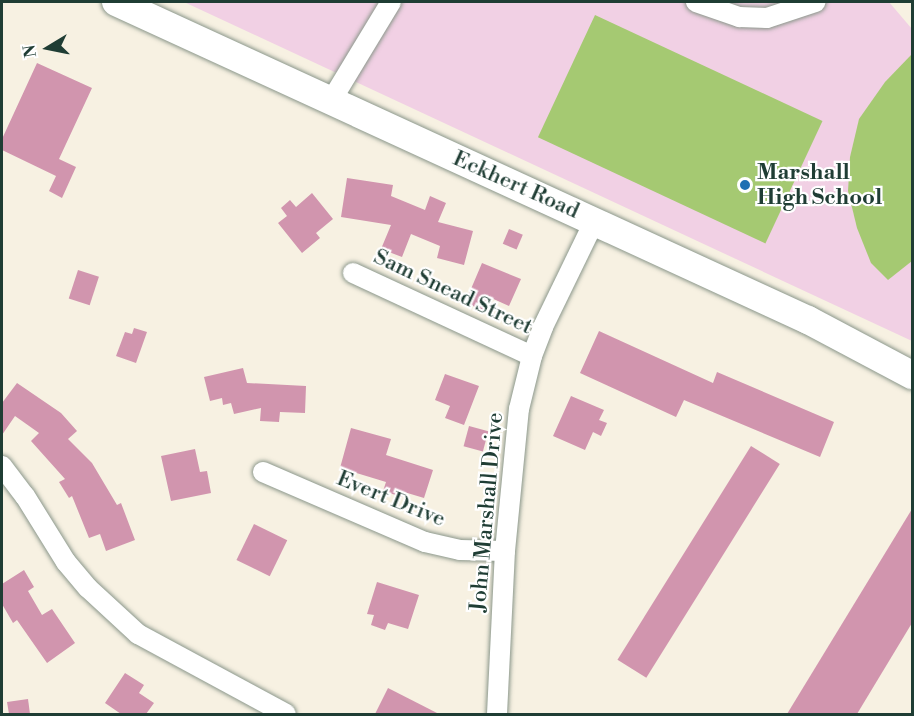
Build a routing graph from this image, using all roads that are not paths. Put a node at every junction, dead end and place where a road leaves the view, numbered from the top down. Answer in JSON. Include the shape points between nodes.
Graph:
{"nodes":[{"id":1,"x":116,"y":2,"type":"edge"},
{"id":2,"x":391,"y":2,"type":"edge"},
{"id":3,"x":696,"y":2,"type":"edge"},
{"id":4,"x":815,"y":2,"type":"edge"},
{"id":5,"x":331,"y":101,"type":"junction"},
{"id":6,"x":595,"y":220,"type":"junction"},
{"id":7,"x":353,"y":273,"type":"dead end"},
{"id":8,"x":532,"y":356,"type":"junction"},
{"id":9,"x":912,"y":375,"type":"edge"},
{"id":10,"x":2,"y":466,"type":"edge"},
{"id":11,"x":263,"y":472,"type":"dead end"},
{"id":12,"x":505,"y":551,"type":"junction"},
{"id":13,"x":285,"y":714,"type":"edge"},
{"id":14,"x":497,"y":714,"type":"edge"}],
"edges":[{"from":1,"to":5,"type":"main road","name":"Eckhert Road"},
{"from":2,"to":5,"type":"street"},
{"from":3,"to":4,"type":"street","via":[[739,17],[767,18]]},
{"from":5,"to":6,"type":"main road","name":"Eckhert Road"},
{"from":6,"to":8,"type":"street","name":"John Marshall Drive"},
{"from":6,"to":9,"type":"main road","name":"Eckhert Road","via":[[808,320]]},
{"from":7,"to":8,"type":"street","name":"Sam Snead Street"},
{"from":8,"to":12,"type":"street","name":"John Marshall Drive","via":[[514,435]]},
{"from":10,"to":13,"type":"street","via":[[66,562],[138,634]]},
{"from":11,"to":12,"type":"street","name":"Evert Drive","via":[[425,542],[460,550]]},
{"from":12,"to":14,"type":"street","name":"John Marshall Drive"}]}
